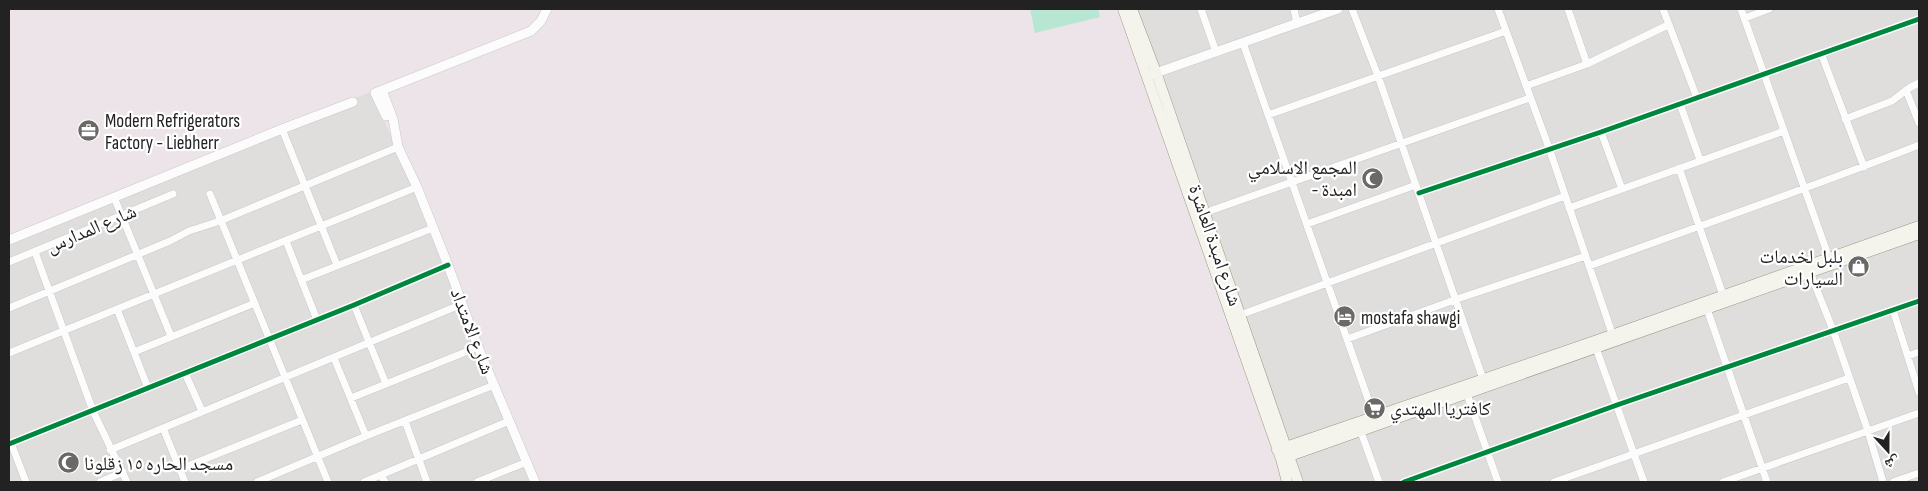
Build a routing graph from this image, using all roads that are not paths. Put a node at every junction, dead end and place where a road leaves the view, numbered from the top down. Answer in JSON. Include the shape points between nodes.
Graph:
{"nodes":[{"id":1,"x":547,"y":9,"type":"edge"},
{"id":2,"x":1123,"y":9,"type":"edge"},
{"id":3,"x":1132,"y":9,"type":"edge"},
{"id":4,"x":1200,"y":9,"type":"edge"},
{"id":5,"x":1294,"y":9,"type":"edge"},
{"id":6,"x":1338,"y":9,"type":"edge"},
{"id":7,"x":1352,"y":9,"type":"edge"},
{"id":8,"x":1498,"y":9,"type":"edge"},
{"id":9,"x":1568,"y":9,"type":"edge"},
{"id":10,"x":1663,"y":9,"type":"edge"},
{"id":11,"x":1741,"y":9,"type":"edge"},
{"id":12,"x":1770,"y":9,"type":"edge"},
{"id":13,"x":1744,"y":18,"type":"junction"},
{"id":14,"x":1919,"y":19,"type":"edge"},
{"id":15,"x":1297,"y":24,"type":"junction"},
{"id":16,"x":1668,"y":24,"type":"junction"},
{"id":17,"x":1506,"y":31,"type":"junction"},
{"id":18,"x":1243,"y":43,"type":"junction"},
{"id":19,"x":1216,"y":52,"type":"junction"},
{"id":20,"x":1821,"y":53,"type":"junction"},
{"id":21,"x":1587,"y":64,"type":"junction"},
{"id":22,"x":1764,"y":73,"type":"junction"},
{"id":23,"x":1151,"y":74,"type":"junction"},
{"id":24,"x":1378,"y":76,"type":"junction"},
{"id":25,"x":1919,"y":83,"type":"edge"},
{"id":26,"x":1526,"y":86,"type":"junction"},
{"id":27,"x":1906,"y":90,"type":"junction"},
{"id":28,"x":1530,"y":98,"type":"junction"},
{"id":29,"x":1697,"y":98,"type":"junction"},
{"id":30,"x":353,"y":102,"type":"dead end"},
{"id":31,"x":1680,"y":104,"type":"junction"},
{"id":32,"x":1268,"y":115,"type":"junction"},
{"id":33,"x":1845,"y":119,"type":"junction"},
{"id":34,"x":1919,"y":123,"type":"edge"},
{"id":35,"x":282,"y":129,"type":"junction"},
{"id":36,"x":1784,"y":131,"type":"junction"},
{"id":37,"x":1601,"y":132,"type":"junction"},
{"id":38,"x":1402,"y":143,"type":"junction"},
{"id":39,"x":1919,"y":145,"type":"edge"},
{"id":40,"x":398,"y":147,"type":"junction"},
{"id":41,"x":1549,"y":148,"type":"junction"},
{"id":42,"x":1700,"y":160,"type":"junction"},
{"id":43,"x":1864,"y":167,"type":"junction"},
{"id":44,"x":1679,"y":168,"type":"junction"},
{"id":45,"x":1291,"y":182,"type":"junction"},
{"id":46,"x":305,"y":185,"type":"junction"},
{"id":47,"x":1416,"y":185,"type":"junction"},
{"id":48,"x":417,"y":187,"type":"junction"},
{"id":49,"x":1622,"y":188,"type":"junction"},
{"id":50,"x":1805,"y":190,"type":"junction"},
{"id":51,"x":1419,"y":193,"type":"junction"},
{"id":52,"x":174,"y":194,"type":"dead end"},
{"id":53,"x":210,"y":194,"type":"dead end"},
{"id":54,"x":1565,"y":196,"type":"junction"},
{"id":55,"x":114,"y":198,"type":"junction"},
{"id":56,"x":1569,"y":208,"type":"junction"},
{"id":57,"x":1204,"y":213,"type":"junction"},
{"id":58,"x":121,"y":215,"type":"junction"},
{"id":59,"x":220,"y":220,"type":"junction"},
{"id":60,"x":1306,"y":224,"type":"junction"},
{"id":61,"x":322,"y":226,"type":"junction"},
{"id":62,"x":1699,"y":226,"type":"junction"},
{"id":63,"x":1919,"y":226,"type":"edge"},
{"id":64,"x":433,"y":228,"type":"junction"},
{"id":65,"x":1919,"y":234,"type":"edge"},
{"id":66,"x":9,"y":240,"type":"edge"},
{"id":67,"x":286,"y":241,"type":"junction"},
{"id":68,"x":1437,"y":243,"type":"junction"},
{"id":69,"x":35,"y":252,"type":"junction"},
{"id":70,"x":138,"y":255,"type":"junction"},
{"id":71,"x":1586,"y":256,"type":"junction"},
{"id":72,"x":1829,"y":258,"type":"junction"},
{"id":73,"x":237,"y":260,"type":"junction"},
{"id":74,"x":9,"y":262,"type":"edge"},
{"id":75,"x":337,"y":265,"type":"junction"},
{"id":76,"x":448,"y":265,"type":"junction"},
{"id":77,"x":1589,"y":266,"type":"junction"},
{"id":78,"x":1809,"y":269,"type":"junction"},
{"id":79,"x":301,"y":280,"type":"junction"},
{"id":80,"x":1327,"y":282,"type":"junction"},
{"id":81,"x":48,"y":292,"type":"junction"},
{"id":82,"x":154,"y":295,"type":"junction"},
{"id":83,"x":1723,"y":295,"type":"junction"},
{"id":84,"x":1457,"y":299,"type":"junction"},
{"id":85,"x":1919,"y":301,"type":"edge"},
{"id":86,"x":255,"y":303,"type":"junction"},
{"id":87,"x":462,"y":304,"type":"junction"},
{"id":88,"x":354,"y":305,"type":"junction"},
{"id":89,"x":9,"y":308,"type":"edge"},
{"id":90,"x":117,"y":309,"type":"junction"},
{"id":91,"x":1707,"y":309,"type":"junction"},
{"id":92,"x":1893,"y":310,"type":"junction"},
{"id":93,"x":1240,"y":315,"type":"junction"},
{"id":94,"x":317,"y":320,"type":"junction"},
{"id":95,"x":1833,"y":330,"type":"junction"},
{"id":96,"x":63,"y":331,"type":"junction"},
{"id":97,"x":171,"y":336,"type":"junction"},
{"id":98,"x":1614,"y":338,"type":"junction"},
{"id":99,"x":270,"y":339,"type":"junction"},
{"id":100,"x":1347,"y":339,"type":"junction"},
{"id":101,"x":370,"y":343,"type":"junction"},
{"id":102,"x":478,"y":346,"type":"junction"},
{"id":103,"x":1596,"y":348,"type":"junction"},
{"id":104,"x":134,"y":352,"type":"junction"},
{"id":105,"x":1919,"y":352,"type":"edge"},
{"id":106,"x":9,"y":353,"type":"edge"},
{"id":107,"x":1908,"y":356,"type":"junction"},
{"id":108,"x":334,"y":358,"type":"junction"},
{"id":109,"x":1727,"y":367,"type":"junction"},
{"id":110,"x":186,"y":372,"type":"junction"},
{"id":111,"x":1516,"y":372,"type":"junction"},
{"id":112,"x":285,"y":377,"type":"junction"},
{"id":113,"x":1849,"y":378,"type":"junction"},
{"id":114,"x":1484,"y":379,"type":"junction"},
{"id":115,"x":386,"y":384,"type":"junction"},
{"id":116,"x":494,"y":386,"type":"junction"},
{"id":117,"x":148,"y":388,"type":"junction"},
{"id":118,"x":1919,"y":392,"type":"edge"},
{"id":119,"x":1467,"y":394,"type":"junction"},
{"id":120,"x":351,"y":398,"type":"junction"},
{"id":121,"x":1617,"y":405,"type":"junction"},
{"id":122,"x":93,"y":410,"type":"junction"},
{"id":123,"x":202,"y":411,"type":"junction"},
{"id":124,"x":1919,"y":413,"type":"edge"},
{"id":125,"x":1744,"y":415,"type":"junction"},
{"id":126,"x":1374,"y":416,"type":"junction"},
{"id":127,"x":302,"y":420,"type":"junction"},
{"id":128,"x":405,"y":421,"type":"junction"},
{"id":129,"x":509,"y":421,"type":"junction"},
{"id":130,"x":163,"y":428,"type":"junction"},
{"id":131,"x":1868,"y":431,"type":"junction"},
{"id":132,"x":1361,"y":432,"type":"junction"},
{"id":133,"x":366,"y":436,"type":"junction"},
{"id":134,"x":10,"y":444,"type":"edge"},
{"id":135,"x":110,"y":450,"type":"junction"},
{"id":136,"x":1487,"y":452,"type":"junction"},
{"id":137,"x":1284,"y":453,"type":"junction"},
{"id":138,"x":1634,"y":454,"type":"junction"},
{"id":139,"x":318,"y":458,"type":"junction"},
{"id":140,"x":420,"y":460,"type":"junction"},
{"id":141,"x":527,"y":462,"type":"junction"},
{"id":142,"x":1763,"y":468,"type":"junction"},
{"id":143,"x":180,"y":469,"type":"junction"},
{"id":144,"x":124,"y":472,"type":"junction"},
{"id":145,"x":1919,"y":473,"type":"edge"},
{"id":146,"x":383,"y":479,"type":"edge"},
{"id":147,"x":1425,"y":479,"type":"edge"},
{"id":148,"x":26,"y":482,"type":"edge"},
{"id":149,"x":100,"y":482,"type":"edge"},
{"id":150,"x":127,"y":482,"type":"edge"},
{"id":151,"x":185,"y":482,"type":"edge"},
{"id":152,"x":257,"y":482,"type":"edge"},
{"id":153,"x":328,"y":482,"type":"edge"},
{"id":154,"x":364,"y":482,"type":"edge"},
{"id":155,"x":428,"y":482,"type":"edge"},
{"id":156,"x":477,"y":482,"type":"edge"},
{"id":157,"x":535,"y":482,"type":"edge"},
{"id":158,"x":1287,"y":482,"type":"edge"},
{"id":159,"x":1298,"y":482,"type":"edge"},
{"id":160,"x":1379,"y":482,"type":"edge"},
{"id":161,"x":1404,"y":482,"type":"edge"},
{"id":162,"x":1498,"y":482,"type":"edge"},
{"id":163,"x":1554,"y":482,"type":"edge"},
{"id":164,"x":1644,"y":482,"type":"edge"},
{"id":165,"x":1723,"y":482,"type":"edge"},
{"id":166,"x":1768,"y":482,"type":"edge"},
{"id":167,"x":1883,"y":482,"type":"edge"},
{"id":168,"x":1893,"y":482,"type":"edge"}],
"edges":[{"from":1,"to":40,"type":"street","name":"شارع الامتداد","via":[[542,21],[531,31],[378,92]]},
{"from":2,"to":23,"type":"main road","name":"شارع امبدة العاشرة"},
{"from":3,"to":23,"type":"main road","name":"شارع امبدة العاشرة"},
{"from":4,"to":19,"type":"street"},
{"from":5,"to":15,"type":"street"},
{"from":6,"to":15,"type":"street"},
{"from":7,"to":24,"type":"street"},
{"from":8,"to":17,"type":"street"},
{"from":9,"to":21,"type":"street"},
{"from":10,"to":16,"type":"street"},
{"from":11,"to":13,"type":"street"},
{"from":12,"to":13,"type":"street"},
{"from":13,"to":22,"type":"street"},
{"from":14,"to":20,"type":"street"},
{"from":15,"to":18,"type":"street"},
{"from":16,"to":21,"type":"street"},
{"from":16,"to":29,"type":"street"},
{"from":17,"to":24,"type":"street"},
{"from":17,"to":26,"type":"street"},
{"from":18,"to":19,"type":"street"},
{"from":18,"to":32,"type":"street"},
{"from":19,"to":23,"type":"street"},
{"from":20,"to":22,"type":"street"},
{"from":20,"to":33,"type":"street"},
{"from":21,"to":26,"type":"street"},
{"from":22,"to":29,"type":"street"},
{"from":22,"to":36,"type":"street"},
{"from":23,"to":57,"type":"main road","name":"شارع امبدة العاشرة"},
{"from":23,"to":137,"type":"main road","name":"شارع امبدة العاشرة"},
{"from":24,"to":32,"type":"street"},
{"from":24,"to":38,"type":"street"},
{"from":25,"to":27,"type":"street"},
{"from":26,"to":28,"type":"street"},
{"from":27,"to":33,"type":"street","via":[[1892,101]]},
{"from":27,"to":34,"type":"street"},
{"from":28,"to":38,"type":"street"},
{"from":28,"to":41,"type":"street"},
{"from":29,"to":31,"type":"street"},
{"from":30,"to":35,"type":"street"},
{"from":31,"to":37,"type":"street"},
{"from":31,"to":42,"type":"street"},
{"from":32,"to":45,"type":"street"},
{"from":33,"to":43,"type":"street"},
{"from":35,"to":46,"type":"street"},
{"from":35,"to":55,"type":"street"},
{"from":36,"to":42,"type":"street"},
{"from":36,"to":50,"type":"street"},
{"from":37,"to":41,"type":"street"},
{"from":37,"to":49,"type":"street"},
{"from":38,"to":45,"type":"street"},
{"from":38,"to":47,"type":"street"},
{"from":39,"to":43,"type":"street"},
{"from":40,"to":46,"type":"street"},
{"from":40,"to":48,"type":"street","name":"شارع الامتداد"},
{"from":41,"to":51,"type":"street"},
{"from":41,"to":54,"type":"street"},
{"from":42,"to":44,"type":"street"},
{"from":43,"to":50,"type":"street"},
{"from":44,"to":49,"type":"street"},
{"from":44,"to":62,"type":"street"},
{"from":45,"to":57,"type":"street"},
{"from":45,"to":60,"type":"street"},
{"from":46,"to":59,"type":"street"},
{"from":46,"to":61,"type":"street"},
{"from":47,"to":51,"type":"street"},
{"from":47,"to":60,"type":"street"},
{"from":48,"to":61,"type":"street"},
{"from":48,"to":64,"type":"street","name":"شارع الامتداد"},
{"from":49,"to":56,"type":"street"},
{"from":50,"to":62,"type":"street"},
{"from":50,"to":72,"type":"street"},
{"from":51,"to":68,"type":"street"},
{"from":52,"to":58,"type":"street","name":"شارع المدارس"},
{"from":53,"to":59,"type":"street"},
{"from":54,"to":56,"type":"street"},
{"from":54,"to":68,"type":"street"},
{"from":55,"to":58,"type":"street"},
{"from":55,"to":66,"type":"street"},
{"from":56,"to":71,"type":"street"},
{"from":57,"to":93,"type":"main road","name":"شارع امبدة العاشرة"},
{"from":58,"to":69,"type":"street","name":"شارع المدارس"},
{"from":58,"to":70,"type":"street"},
{"from":59,"to":70,"type":"street"},
{"from":59,"to":73,"type":"street"},
{"from":60,"to":80,"type":"street"},
{"from":61,"to":67,"type":"street"},
{"from":61,"to":75,"type":"street"},
{"from":62,"to":77,"type":"street"},
{"from":62,"to":83,"type":"street"},
{"from":63,"to":72,"type":"main road"},
{"from":64,"to":75,"type":"street"},
{"from":64,"to":76,"type":"street","name":"شارع الامتداد"},
{"from":65,"to":78,"type":"main road"},
{"from":67,"to":73,"type":"street"},
{"from":67,"to":79,"type":"street"},
{"from":68,"to":80,"type":"street"},
{"from":68,"to":84,"type":"street"},
{"from":69,"to":74,"type":"street","name":"شارع المدارس"},
{"from":69,"to":81,"type":"street"},
{"from":70,"to":81,"type":"street"},
{"from":70,"to":82,"type":"street"},
{"from":71,"to":77,"type":"street"},
{"from":71,"to":84,"type":"street"},
{"from":72,"to":78,"type":"main road"},
{"from":73,"to":82,"type":"street"},
{"from":73,"to":86,"type":"street"},
{"from":75,"to":79,"type":"street"},
{"from":76,"to":87,"type":"street","name":"شارع الامتداد"},
{"from":76,"to":88,"type":"street"},
{"from":77,"to":98,"type":"street"},
{"from":78,"to":83,"type":"main road"},
{"from":78,"to":91,"type":"main road"},
{"from":78,"to":95,"type":"street"},
{"from":79,"to":94,"type":"street"},
{"from":80,"to":93,"type":"street"},
{"from":80,"to":100,"type":"street"},
{"from":81,"to":89,"type":"street"},
{"from":81,"to":96,"type":"street"},
{"from":82,"to":90,"type":"street"},
{"from":82,"to":97,"type":"street"},
{"from":83,"to":98,"type":"main road"},
{"from":84,"to":100,"type":"street"},
{"from":84,"to":114,"type":"street"},
{"from":85,"to":92,"type":"street"},
{"from":86,"to":97,"type":"street"},
{"from":86,"to":99,"type":"street"},
{"from":87,"to":101,"type":"street"},
{"from":87,"to":102,"type":"street","name":"شارع الامتداد"},
{"from":88,"to":94,"type":"street"},
{"from":88,"to":101,"type":"street"},
{"from":90,"to":96,"type":"street"},
{"from":90,"to":104,"type":"street"},
{"from":91,"to":98,"type":"main road"},
{"from":91,"to":109,"type":"street"},
{"from":92,"to":95,"type":"street"},
{"from":92,"to":107,"type":"street"},
{"from":93,"to":137,"type":"main road","name":"شارع امبدة العاشرة"},
{"from":94,"to":99,"type":"street"},
{"from":95,"to":109,"type":"street"},
{"from":95,"to":113,"type":"street"},
{"from":96,"to":106,"type":"street"},
{"from":96,"to":122,"type":"street"},
{"from":97,"to":104,"type":"street"},
{"from":98,"to":103,"type":"main road"},
{"from":98,"to":111,"type":"main road"},
{"from":99,"to":110,"type":"street"},
{"from":99,"to":112,"type":"street"},
{"from":100,"to":126,"type":"street"},
{"from":101,"to":108,"type":"street"},
{"from":101,"to":115,"type":"street"},
{"from":102,"to":115,"type":"street"},
{"from":102,"to":116,"type":"street","name":"شارع الامتداد"},
{"from":103,"to":111,"type":"main road"},
{"from":103,"to":121,"type":"street"},
{"from":104,"to":117,"type":"street"},
{"from":105,"to":107,"type":"street"},
{"from":107,"to":118,"type":"street"},
{"from":108,"to":112,"type":"street"},
{"from":108,"to":120,"type":"street"},
{"from":109,"to":121,"type":"street"},
{"from":109,"to":125,"type":"street"},
{"from":110,"to":117,"type":"street"},
{"from":110,"to":123,"type":"street"},
{"from":111,"to":114,"type":"main road"},
{"from":111,"to":119,"type":"main road"},
{"from":112,"to":123,"type":"street"},
{"from":112,"to":127,"type":"street"},
{"from":113,"to":125,"type":"street"},
{"from":113,"to":131,"type":"street"},
{"from":114,"to":126,"type":"main road"},
{"from":115,"to":120,"type":"street"},
{"from":116,"to":128,"type":"street"},
{"from":116,"to":129,"type":"street","name":"شارع الامتداد"},
{"from":117,"to":122,"type":"street"},
{"from":119,"to":132,"type":"main road"},
{"from":119,"to":136,"type":"street"},
{"from":120,"to":133,"type":"street"},
{"from":121,"to":136,"type":"street"},
{"from":121,"to":138,"type":"street"},
{"from":122,"to":134,"type":"street"},
{"from":122,"to":135,"type":"street"},
{"from":123,"to":130,"type":"street"},
{"from":124,"to":131,"type":"street"},
{"from":125,"to":138,"type":"street"},
{"from":125,"to":142,"type":"street"},
{"from":126,"to":137,"type":"main road"},
{"from":127,"to":139,"type":"street"},
{"from":127,"to":143,"type":"street"},
{"from":128,"to":133,"type":"street"},
{"from":128,"to":140,"type":"street"},
{"from":129,"to":140,"type":"street"},
{"from":129,"to":141,"type":"street","name":"شارع الامتداد"},
{"from":130,"to":135,"type":"street"},
{"from":130,"to":143,"type":"street"},
{"from":131,"to":142,"type":"street"},
{"from":131,"to":167,"type":"street"},
{"from":132,"to":137,"type":"main road"},
{"from":132,"to":160,"type":"street"},
{"from":133,"to":139,"type":"street"},
{"from":134,"to":148,"type":"street"},
{"from":135,"to":144,"type":"street"},
{"from":136,"to":147,"type":"street"},
{"from":136,"to":162,"type":"street"},
{"from":137,"to":158,"type":"main road","name":"شارع امبدة العاشرة"},
{"from":137,"to":159,"type":"main road","name":"شارع امبدة العاشرة"},
{"from":138,"to":163,"type":"street"},
{"from":138,"to":164,"type":"street"},
{"from":139,"to":152,"type":"street"},
{"from":139,"to":153,"type":"street"},
{"from":140,"to":146,"type":"street"},
{"from":140,"to":155,"type":"street"},
{"from":141,"to":156,"type":"street"},
{"from":141,"to":157,"type":"street","name":"شارع الامتداد"},
{"from":142,"to":165,"type":"street"},
{"from":142,"to":166,"type":"street"},
{"from":143,"to":151,"type":"street"},
{"from":144,"to":149,"type":"street"},
{"from":144,"to":150,"type":"street"},
{"from":145,"to":168,"type":"street"},
{"from":146,"to":154,"type":"street"},
{"from":147,"to":161,"type":"street"}]}
